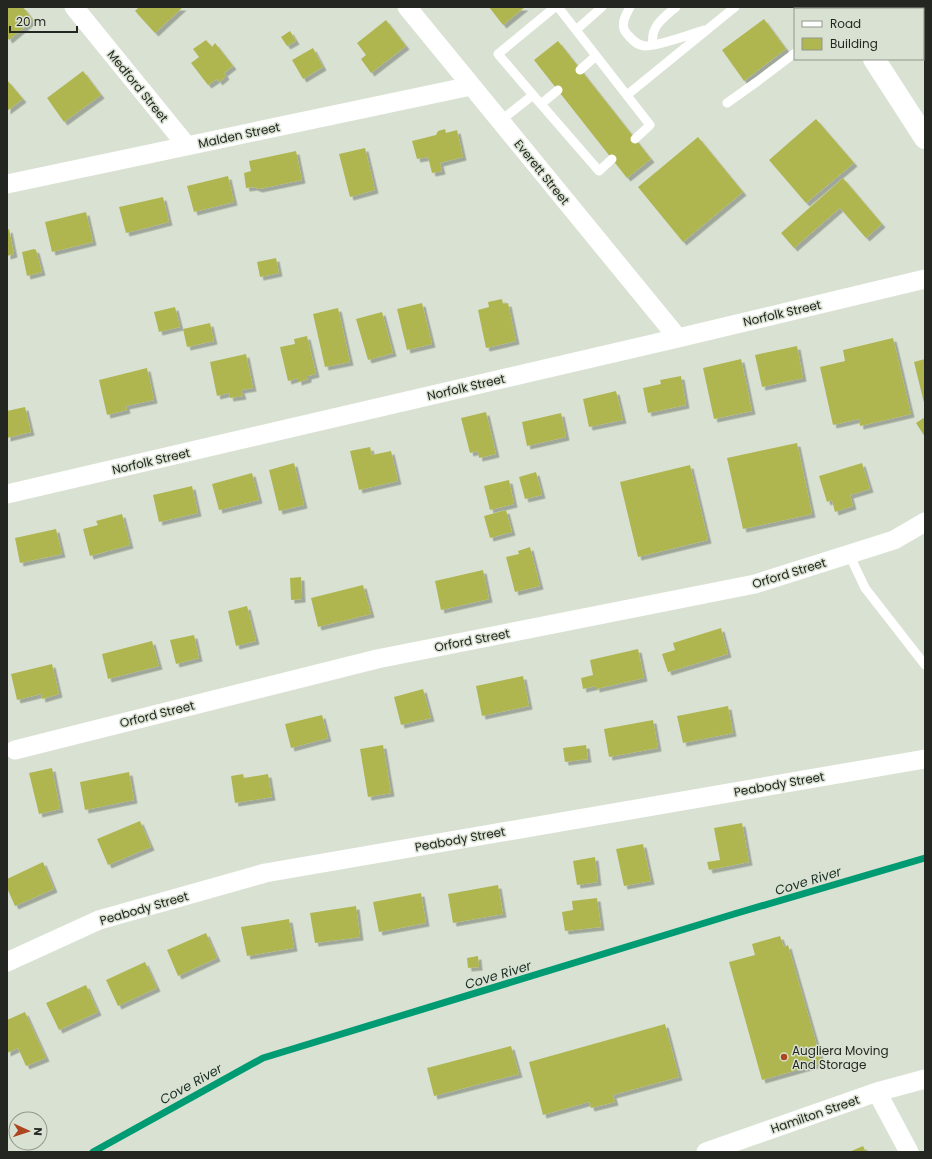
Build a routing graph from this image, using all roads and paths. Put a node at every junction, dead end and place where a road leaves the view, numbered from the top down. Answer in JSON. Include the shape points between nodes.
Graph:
{"nodes":[{"id":1,"x":74,"y":7,"type":"edge"},
{"id":2,"x":407,"y":7,"type":"edge"},
{"id":3,"x":556,"y":7,"type":"edge"},
{"id":4,"x":602,"y":7,"type":"edge"},
{"id":5,"x":630,"y":7,"type":"edge"},
{"id":6,"x":676,"y":7,"type":"edge"},
{"id":7,"x":735,"y":7,"type":"edge"},
{"id":8,"x":709,"y":28,"type":"junction"},
{"id":9,"x":576,"y":30,"type":"junction"},
{"id":10,"x":653,"y":44,"type":"junction"},
{"id":11,"x":794,"y":53,"type":"edge"},
{"id":12,"x":596,"y":56,"type":"junction"},
{"id":13,"x":875,"y":60,"type":"edge"},
{"id":14,"x":580,"y":70,"type":"dead end"},
{"id":15,"x":472,"y":86,"type":"junction"},
{"id":16,"x":558,"y":90,"type":"dead end"},
{"id":17,"x":533,"y":95,"type":"junction"},
{"id":18,"x":627,"y":95,"type":"junction"},
{"id":19,"x":727,"y":103,"type":"dead end"},
{"id":20,"x":541,"y":104,"type":"junction"},
{"id":21,"x":500,"y":121,"type":"junction"},
{"id":22,"x":925,"y":138,"type":"edge"},
{"id":23,"x":635,"y":139,"type":"dead end"},
{"id":24,"x":187,"y":146,"type":"junction"},
{"id":25,"x":612,"y":159,"type":"dead end"},
{"id":26,"x":7,"y":184,"type":"edge"},
{"id":27,"x":925,"y":278,"type":"edge"},
{"id":28,"x":678,"y":338,"type":"junction"},
{"id":29,"x":7,"y":494,"type":"edge"},
{"id":30,"x":925,"y":522,"type":"edge"},
{"id":31,"x":849,"y":554,"type":"junction"},
{"id":32,"x":925,"y":665,"type":"edge"},
{"id":33,"x":15,"y":750,"type":"dead end"},
{"id":34,"x":925,"y":759,"type":"edge"},
{"id":35,"x":7,"y":962,"type":"edge"},
{"id":36,"x":925,"y":1079,"type":"edge"},
{"id":37,"x":877,"y":1092,"type":"junction"},
{"id":38,"x":706,"y":1152,"type":"edge"},
{"id":39,"x":909,"y":1152,"type":"edge"}],
"edges":[{"from":1,"to":24,"type":"street","name":"Medford Street"},
{"from":2,"to":15,"type":"street","name":"Everett Street"},
{"from":3,"to":9,"type":"lane"},
{"from":3,"to":17,"type":"lane","via":[[498,54]]},
{"from":4,"to":9,"type":"lane"},
{"from":5,"to":10,"type":"lane","via":[[623,20],[624,32],[634,42],[645,46]]},
{"from":6,"to":10,"type":"lane","via":[[654,29]]},
{"from":7,"to":8,"type":"lane"},
{"from":8,"to":10,"type":"lane"},
{"from":8,"to":18,"type":"lane"},
{"from":9,"to":12,"type":"lane"},
{"from":11,"to":19,"type":"lane"},
{"from":12,"to":14,"type":"lane"},
{"from":12,"to":18,"type":"lane"},
{"from":13,"to":22,"type":"main road"},
{"from":15,"to":21,"type":"street","name":"Everett Street"},
{"from":15,"to":24,"type":"street","name":"Malden Street"},
{"from":16,"to":20,"type":"lane"},
{"from":17,"to":20,"type":"lane"},
{"from":17,"to":21,"type":"lane"},
{"from":18,"to":23,"type":"lane","via":[[650,125]]},
{"from":20,"to":25,"type":"lane","via":[[598,171]]},
{"from":21,"to":28,"type":"street","name":"Everett Street"},
{"from":24,"to":26,"type":"street","name":"Malden Street"},
{"from":27,"to":28,"type":"street","name":"Norfolk Street"},
{"from":28,"to":29,"type":"street","name":"Norfolk Street"},
{"from":30,"to":31,"type":"street","name":"Orford Street","via":[[894,540]]},
{"from":31,"to":32,"type":"lane","via":[[865,588]]},
{"from":31,"to":33,"type":"street","name":"Orford Street","via":[[756,584],[377,659]]},
{"from":34,"to":35,"type":"street","name":"Peabody Street","via":[[265,873],[99,920]]},
{"from":36,"to":37,"type":"street","name":"Hamilton Street"},
{"from":37,"to":38,"type":"street","name":"Hamilton Street"},
{"from":37,"to":39,"type":"street"}]}
